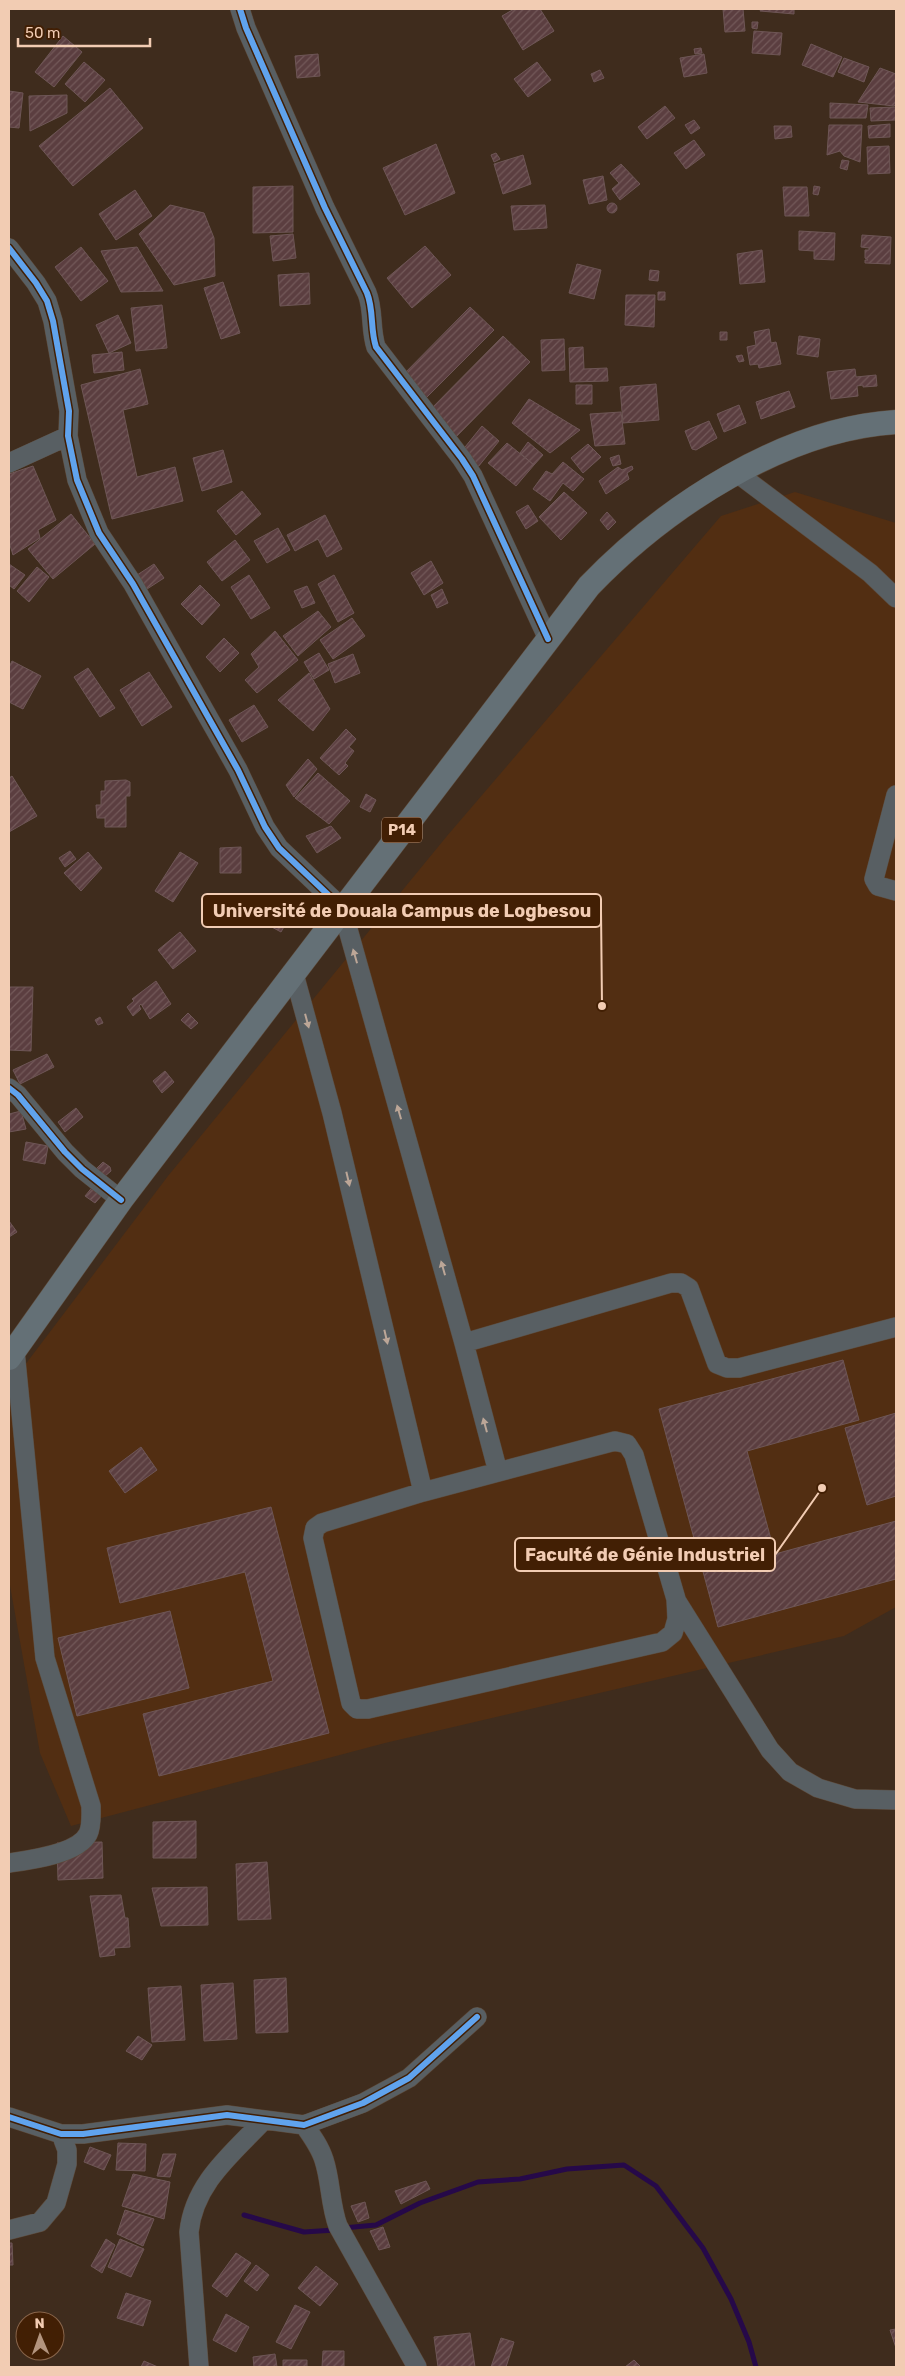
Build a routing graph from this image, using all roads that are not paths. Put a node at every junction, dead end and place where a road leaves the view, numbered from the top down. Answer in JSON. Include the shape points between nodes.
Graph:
{"nodes":[{"id":1,"x":240,"y":9,"type":"edge"},
{"id":2,"x":9,"y":248,"type":"edge"},
{"id":3,"x":896,"y":422,"type":"edge"},
{"id":4,"x":68,"y":436,"type":"junction"},
{"id":5,"x":9,"y":462,"type":"edge"},
{"id":6,"x":737,"y":473,"type":"junction"},
{"id":7,"x":896,"y":598,"type":"edge"},
{"id":8,"x":548,"y":639,"type":"junction"},
{"id":9,"x":896,"y":795,"type":"edge"},
{"id":10,"x":896,"y":891,"type":"edge"},
{"id":11,"x":342,"y":908,"type":"junction"},
{"id":12,"x":294,"y":974,"type":"junction"},
{"id":13,"x":9,"y":1088,"type":"edge"},
{"id":14,"x":122,"y":1200,"type":"junction"},
{"id":15,"x":896,"y":1327,"type":"edge"},
{"id":16,"x":464,"y":1344,"type":"junction"},
{"id":17,"x":12,"y":1355,"type":"edge"},
{"id":18,"x":498,"y":1472,"type":"junction"},
{"id":19,"x":423,"y":1492,"type":"junction"},
{"id":20,"x":676,"y":1599,"type":"junction"},
{"id":21,"x":896,"y":1800,"type":"edge"},
{"id":22,"x":9,"y":1863,"type":"edge"},
{"id":23,"x":477,"y":2017,"type":"dead end"},
{"id":24,"x":9,"y":2117,"type":"edge"},
{"id":25,"x":264,"y":2120,"type":"junction"},
{"id":26,"x":304,"y":2125,"type":"junction"},
{"id":27,"x":61,"y":2134,"type":"junction"},
{"id":28,"x":9,"y":2230,"type":"edge"},
{"id":29,"x":199,"y":2367,"type":"edge"},
{"id":30,"x":417,"y":2367,"type":"edge"}],
"edges":[{"from":1,"to":8,"type":"street","via":[[325,208],[367,292],[376,347],[473,476]]},
{"from":2,"to":4,"type":"street","via":[[47,301],[69,410]]},
{"from":3,"to":6,"type":"main road","number":"P14","via":[[847,429],[812,439]]},
{"from":4,"to":5,"type":"street"},
{"from":4,"to":11,"type":"street","via":[[77,480],[99,533],[133,584],[176,660],[238,770],[265,827],[279,848]]},
{"from":6,"to":7,"type":"street","via":[[870,573]]},
{"from":6,"to":8,"type":"main road","number":"P14","via":[[696,496],[621,552],[589,586]]},
{"from":8,"to":11,"type":"main road","number":"P14"},
{"from":9,"to":10,"type":"street","via":[[874,879],[878,886]]},
{"from":11,"to":12,"type":"main road","number":"P14"},
{"from":16,"to":11,"type":"street","one_way":true},
{"from":12,"to":14,"type":"main road","number":"P14"},
{"from":12,"to":19,"type":"street","one_way":true,"via":[[332,1113]]},
{"from":13,"to":14,"type":"street","via":[[82,1169]]},
{"from":14,"to":17,"type":"main road","number":"P14"},
{"from":15,"to":16,"type":"street","via":[[739,1368],[727,1368],[717,1364],[689,1288],[681,1283],[671,1283]]},
{"from":18,"to":16,"type":"street","one_way":true},
{"from":17,"to":22,"type":"street","via":[[45,1658],[90,1806],[91,1820],[88,1833],[80,1844]]},
{"from":18,"to":19,"type":"street"},
{"from":18,"to":20,"type":"street","via":[[615,1441],[627,1444],[634,1455]]},
{"from":19,"to":20,"type":"street","via":[[322,1523],[315,1528],[313,1538],[351,1703],[357,1709],[662,1642],[673,1633]]},
{"from":20,"to":21,"type":"street","via":[[770,1750],[790,1772],[818,1788],[855,1799]]},
{"from":23,"to":26,"type":"street","via":[[409,2078],[363,2103]]},
{"from":24,"to":27,"type":"street"},
{"from":25,"to":26,"type":"street"},
{"from":25,"to":27,"type":"street","via":[[227,2115],[84,2134]]},
{"from":25,"to":29,"type":"street","via":[[208,2180],[190,2215]]},
{"from":26,"to":30,"type":"street","via":[[325,2161],[338,2226]]},
{"from":27,"to":28,"type":"street","via":[[67,2150],[67,2164],[56,2203],[40,2222]]}]}
